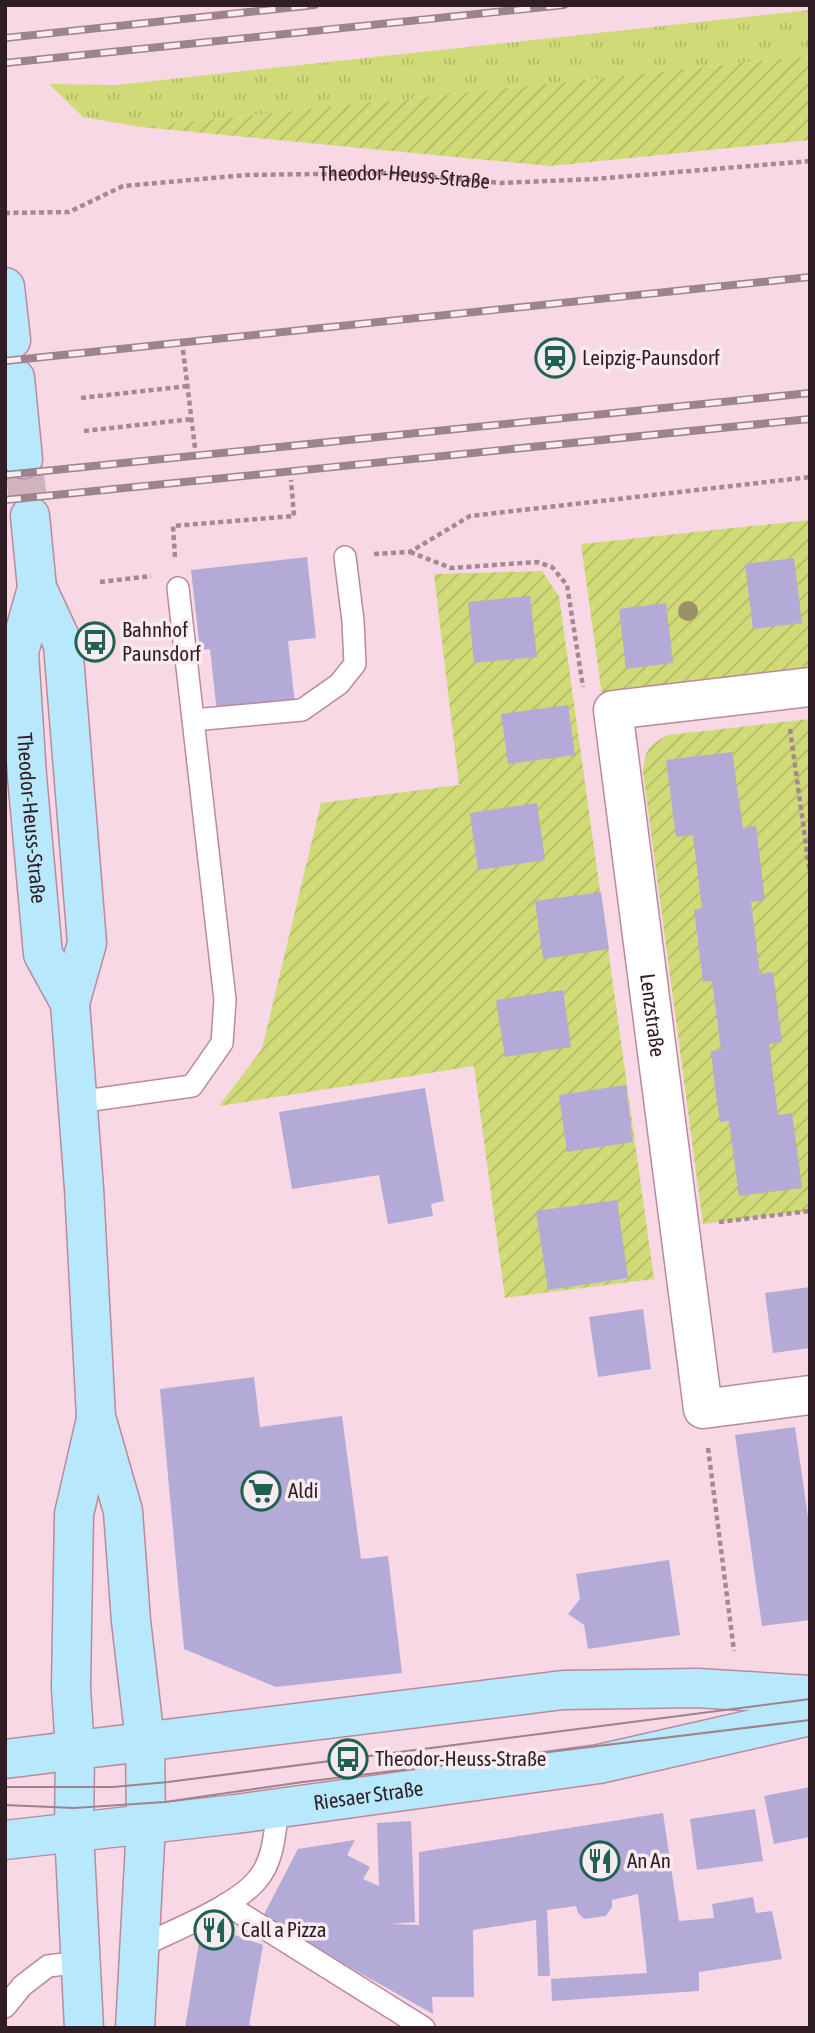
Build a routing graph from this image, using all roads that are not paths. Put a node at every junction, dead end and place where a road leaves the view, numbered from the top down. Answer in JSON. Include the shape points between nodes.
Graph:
{"nodes":[{"id":1,"x":5,"y":287,"type":"edge"},
{"id":2,"x":11,"y":340,"type":"dead end"},
{"id":3,"x":15,"y":378,"type":"dead end"},
{"id":4,"x":23,"y":459,"type":"tunnel mouth"},
{"id":5,"x":30,"y":516,"type":"tunnel mouth"},
{"id":6,"x":345,"y":557,"type":"road end"},
{"id":7,"x":178,"y":588,"type":"road end"},
{"id":8,"x":797,"y":688,"type":"edge"},
{"id":9,"x":194,"y":720,"type":"junction"},
{"id":10,"x":78,"y":1102,"type":"junction"},
{"id":11,"x":810,"y":1395,"type":"edge"},
{"id":12,"x":96,"y":1417,"type":"junction"},
{"id":13,"x":810,"y":1695,"type":"edge"},
{"id":14,"x":810,"y":1716,"type":"edge"},
{"id":15,"x":145,"y":1741,"type":"junction"},
{"id":16,"x":75,"y":1751,"type":"junction"},
{"id":17,"x":5,"y":1759,"type":"edge"},
{"id":18,"x":278,"y":1807,"type":"junction"},
{"id":19,"x":146,"y":1825,"type":"junction"},
{"id":20,"x":74,"y":1832,"type":"junction"},
{"id":21,"x":5,"y":1840,"type":"edge"},
{"id":22,"x":226,"y":1904,"type":"junction"},
{"id":23,"x":138,"y":1948,"type":"junction"},
{"id":24,"x":81,"y":1962,"type":"junction"},
{"id":25,"x":5,"y":2007,"type":"edge"},
{"id":26,"x":84,"y":2028,"type":"edge"},
{"id":27,"x":135,"y":2028,"type":"edge"},
{"id":28,"x":424,"y":2028,"type":"edge"}],
"edges":[{"from":1,"to":2,"type":"main road"},
{"from":3,"to":4,"type":"main road"},
{"from":5,"to":10,"type":"main road","name":"Theodor-Heuss-Straße","via":[[37,588],[19,652],[28,789],[43,954],[70,1003]]},
{"from":6,"to":9,"type":"lane","via":[[355,664],[339,684],[302,710]]},
{"from":7,"to":9,"type":"lane"},
{"from":8,"to":11,"type":"street","name":"Lenzstraße","via":[[613,710],[703,1409]]},
{"from":9,"to":10,"type":"lane","via":[[225,1000],[222,1044],[192,1086]]},
{"from":10,"to":12,"type":"main road","name":"Theodor-Heuss-Straße"},
{"from":12,"to":15,"type":"main road","name":"Theodor-Heuss-Straße","via":[[123,1511]]},
{"from":12,"to":16,"type":"main road","name":"Theodor-Heuss-Straße","via":[[74,1514],[71,1688]]},
{"from":13,"to":15,"type":"main road","via":[[697,1688],[563,1689]]},
{"from":14,"to":18,"type":"main road","name":"Riesaer Straße","via":[[599,1764]]},
{"from":15,"to":16,"type":"main road"},
{"from":15,"to":19,"type":"main road","name":"Theodor-Heuss-Straße"},
{"from":16,"to":17,"type":"main road"},
{"from":16,"to":20,"type":"main road","name":"Theodor-Heuss-Straße"},
{"from":18,"to":19,"type":"main road","name":"Riesaer Straße"},
{"from":18,"to":22,"type":"lane","via":[[271,1853],[258,1880]]},
{"from":19,"to":20,"type":"main road","name":"Riesaer Straße"},
{"from":19,"to":23,"type":"main road","name":"Theodor-Heuss-Straße"},
{"from":20,"to":21,"type":"main road","name":"Riesaer Straße"},
{"from":20,"to":24,"type":"main road","name":"Theodor-Heuss-Straße"},
{"from":22,"to":23,"type":"lane"},
{"from":22,"to":28,"type":"lane"},
{"from":23,"to":27,"type":"main road","name":"Theodor-Heuss-Straße"},
{"from":24,"to":25,"type":"lane","via":[[48,1966]]},
{"from":24,"to":26,"type":"main road","name":"Theodor-Heuss-Straße"}]}
